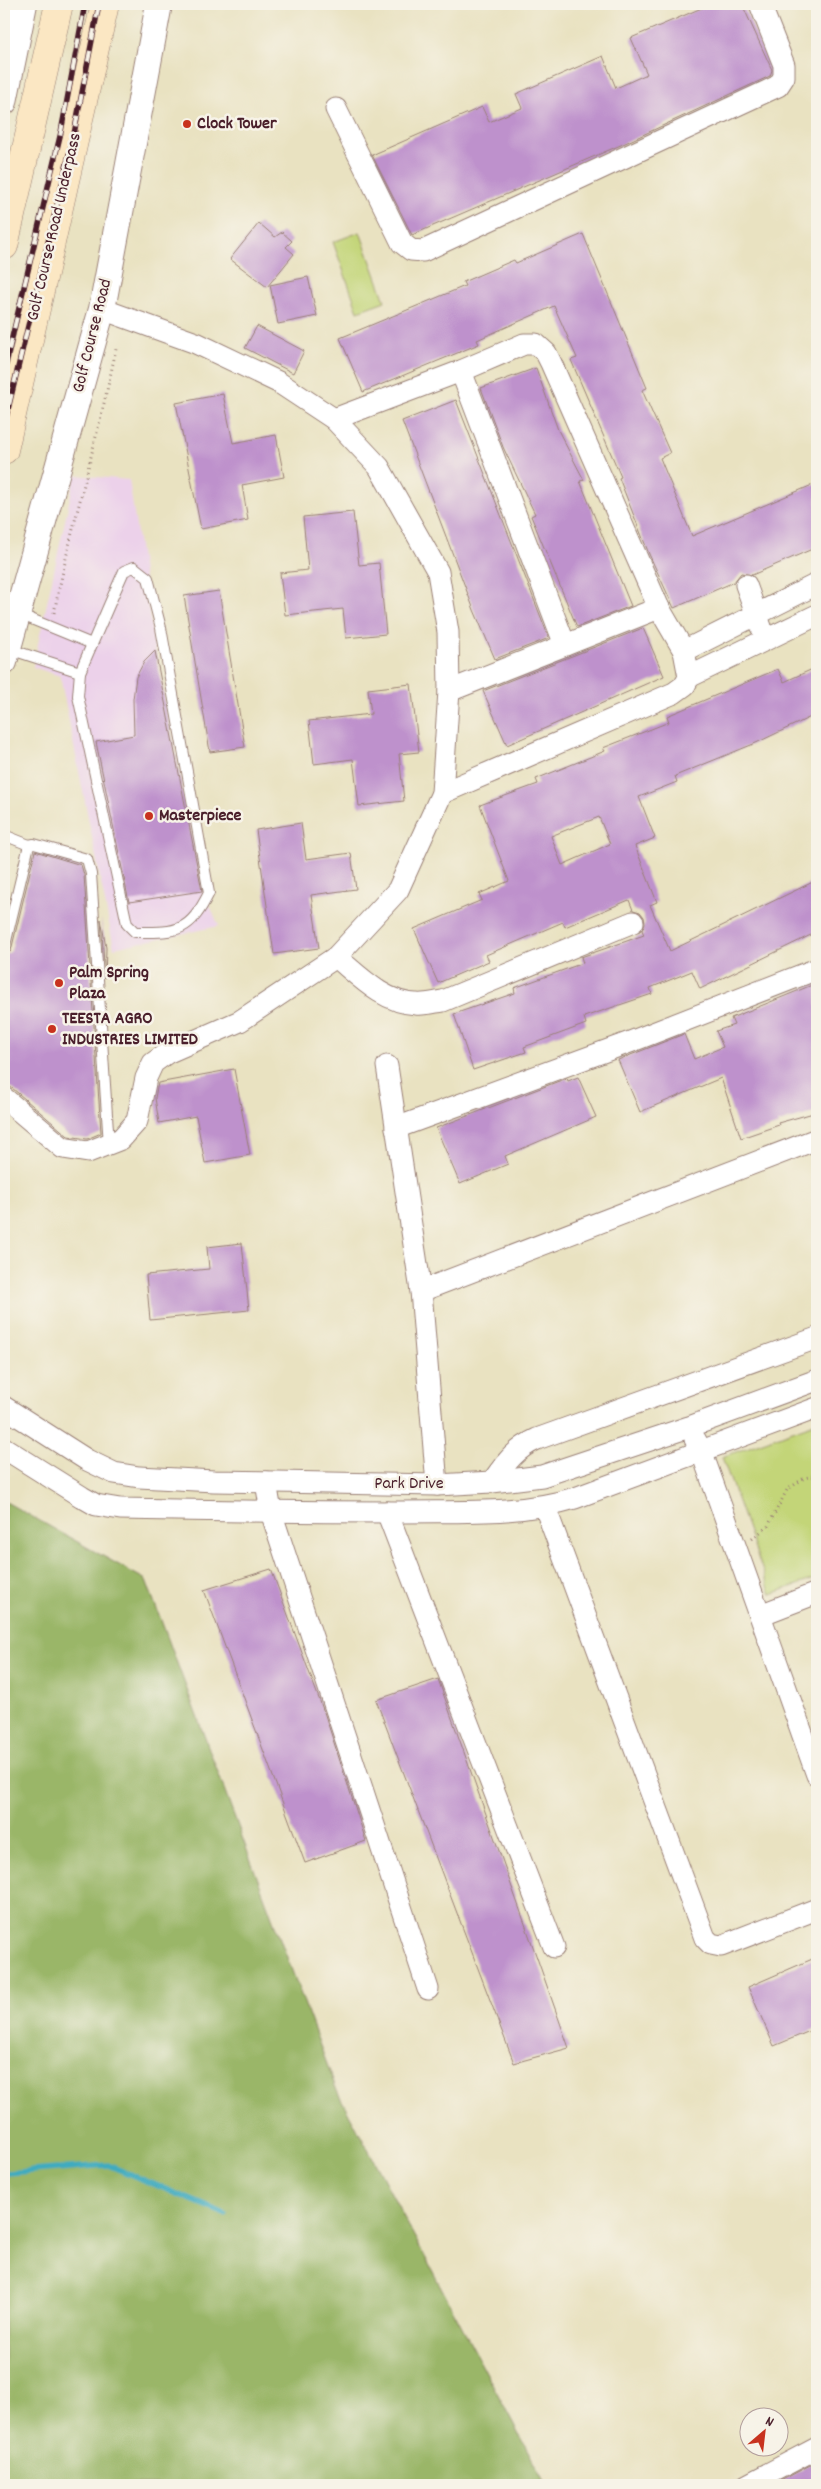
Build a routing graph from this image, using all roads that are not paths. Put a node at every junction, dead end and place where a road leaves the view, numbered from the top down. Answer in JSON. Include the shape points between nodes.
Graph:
{"nodes":[{"id":1,"x":24,"y":4,"type":"edge"},
{"id":2,"x":59,"y":4,"type":"edge"},
{"id":3,"x":106,"y":4,"type":"edge"},
{"id":4,"x":158,"y":4,"type":"edge"},
{"id":5,"x":760,"y":4,"type":"edge"},
{"id":6,"x":4,"y":102,"type":"edge"},
{"id":7,"x":336,"y":109,"type":"dead end"},
{"id":8,"x":4,"y":246,"type":"edge"},
{"id":9,"x":112,"y":313,"type":"junction"},
{"id":10,"x":461,"y":371,"type":"junction"},
{"id":11,"x":334,"y":419,"type":"junction"},
{"id":12,"x":4,"y":450,"type":"edge"},
{"id":13,"x":746,"y":585,"type":"dead end"},
{"id":14,"x":810,"y":587,"type":"edge"},
{"id":15,"x":659,"y":608,"type":"junction"},
{"id":16,"x":17,"y":614,"type":"junction"},
{"id":17,"x":757,"y":614,"type":"junction"},
{"id":18,"x":817,"y":615,"type":"edge"},
{"id":19,"x":765,"y":639,"type":"junction"},
{"id":20,"x":92,"y":644,"type":"junction"},
{"id":21,"x":565,"y":645,"type":"junction"},
{"id":22,"x":684,"y":651,"type":"junction"},
{"id":23,"x":6,"y":655,"type":"edge"},
{"id":24,"x":80,"y":672,"type":"junction"},
{"id":25,"x":689,"y":677,"type":"junction"},
{"id":26,"x":449,"y":691,"type":"junction"},
{"id":27,"x":442,"y":793,"type":"junction"},
{"id":28,"x":4,"y":835,"type":"edge"},
{"id":29,"x":29,"y":845,"type":"junction"},
{"id":30,"x":633,"y":922,"type":"dead end"},
{"id":31,"x":4,"y":949,"type":"edge"},
{"id":32,"x":336,"y":957,"type":"junction"},
{"id":33,"x":817,"y":968,"type":"edge"},
{"id":34,"x":387,"y":1066,"type":"dead end"},
{"id":35,"x":4,"y":1098,"type":"edge"},
{"id":36,"x":396,"y":1128,"type":"junction"},
{"id":37,"x":817,"y":1139,"type":"edge"},
{"id":38,"x":109,"y":1144,"type":"junction"},
{"id":39,"x":421,"y":1291,"type":"junction"},
{"id":40,"x":817,"y":1338,"type":"edge"},
{"id":41,"x":817,"y":1380,"type":"edge"},
{"id":42,"x":4,"y":1407,"type":"edge"},
{"id":43,"x":817,"y":1408,"type":"edge"},
{"id":44,"x":688,"y":1427,"type":"junction"},
{"id":45,"x":4,"y":1448,"type":"edge"},
{"id":46,"x":701,"y":1450,"type":"junction"},
{"id":47,"x":266,"y":1482,"type":"junction"},
{"id":48,"x":492,"y":1482,"type":"junction"},
{"id":49,"x":437,"y":1485,"type":"junction"},
{"id":50,"x":545,"y":1507,"type":"junction"},
{"id":51,"x":271,"y":1512,"type":"junction"},
{"id":52,"x":388,"y":1512,"type":"junction"},
{"id":53,"x":817,"y":1593,"type":"edge"},
{"id":54,"x":760,"y":1615,"type":"junction"},
{"id":55,"x":817,"y":1776,"type":"edge"},
{"id":56,"x":817,"y":1909,"type":"edge"},
{"id":57,"x":554,"y":1947,"type":"dead end"},
{"id":58,"x":428,"y":1989,"type":"dead end"},
{"id":59,"x":817,"y":2448,"type":"edge"},
{"id":60,"x":747,"y":2485,"type":"edge"}],
"edges":[{"from":1,"to":6,"type":"street"},
{"from":2,"to":8,"type":"main road"},
{"from":3,"to":12,"type":"main road","name":"Golf Course Road Underpass"},
{"from":4,"to":9,"type":"street","name":"Golf Course Road"},
{"from":5,"to":7,"type":"street","via":[[784,65],[784,77],[778,86],[423,251],[411,250],[402,242]]},
{"from":9,"to":11,"type":"street","via":[[196,343],[278,382]]},
{"from":9,"to":16,"type":"street","name":"Golf Course Road"},
{"from":10,"to":11,"type":"street"},
{"from":10,"to":15,"type":"street","via":[[524,344],[536,344],[546,352]]},
{"from":10,"to":21,"type":"street"},
{"from":11,"to":26,"type":"street","via":[[379,468],[438,572],[448,632]]},
{"from":13,"to":17,"type":"street"},
{"from":14,"to":17,"type":"street"},
{"from":14,"to":18,"type":"street"},
{"from":15,"to":21,"type":"street"},
{"from":15,"to":22,"type":"street"},
{"from":16,"to":20,"type":"lane"},
{"from":16,"to":23,"type":"street","name":"Golf Course Road"},
{"from":17,"to":19,"type":"street"},
{"from":17,"to":22,"type":"street"},
{"from":18,"to":19,"type":"street"},
{"from":19,"to":25,"type":"street"},
{"from":20,"to":24,"type":"lane"},
{"from":20,"to":24,"type":"lane","via":[[124,571],[134,567],[148,578],[161,628],[209,893],[194,920],[183,928],[135,932],[126,924],[78,696]]},
{"from":21,"to":26,"type":"street"},
{"from":22,"to":25,"type":"street"},
{"from":23,"to":24,"type":"lane"},
{"from":25,"to":27,"type":"street","via":[[686,685],[674,693]]},
{"from":26,"to":27,"type":"street"},
{"from":27,"to":32,"type":"street","via":[[398,890]]},
{"from":28,"to":29,"type":"lane"},
{"from":29,"to":31,"type":"lane"},
{"from":29,"to":38,"type":"lane","via":[[84,857],[90,863]]},
{"from":30,"to":32,"type":"street","via":[[443,1001],[416,1004],[393,999]]},
{"from":32,"to":38,"type":"street","via":[[240,1021],[167,1053],[153,1063],[146,1078],[137,1121],[130,1132]]},
{"from":33,"to":36,"type":"street","via":[[630,1042]]},
{"from":34,"to":36,"type":"street"},
{"from":35,"to":38,"type":"street","via":[[63,1148],[88,1152]]},
{"from":36,"to":39,"type":"street"},
{"from":37,"to":39,"type":"street"},
{"from":39,"to":49,"type":"street"},
{"from":40,"to":48,"type":"street","via":[[536,1439],[512,1455]]},
{"from":41,"to":44,"type":"street","name":"Park Drive"},
{"from":42,"to":47,"type":"street","name":"Park Drive","via":[[87,1460],[114,1473],[139,1477]]},
{"from":43,"to":46,"type":"street","name":"Park Drive"},
{"from":44,"to":46,"type":"street"},
{"from":44,"to":48,"type":"street","name":"Park Drive","via":[[542,1476]]},
{"from":45,"to":51,"type":"street","name":"Park Drive","via":[[96,1504],[120,1509]]},
{"from":46,"to":50,"type":"street","name":"Park Drive"},
{"from":46,"to":54,"type":"street"},
{"from":47,"to":49,"type":"street","name":"Park Drive"},
{"from":47,"to":51,"type":"street"},
{"from":48,"to":49,"type":"street","name":"Park Drive"},
{"from":50,"to":52,"type":"street","name":"Park Drive","via":[[499,1511]]},
{"from":50,"to":56,"type":"street","via":[[705,1938],[711,1944],[721,1946]]},
{"from":51,"to":52,"type":"street","name":"Park Drive"},
{"from":51,"to":58,"type":"street"},
{"from":52,"to":57,"type":"street"},
{"from":53,"to":54,"type":"street"},
{"from":54,"to":55,"type":"street"},
{"from":59,"to":60,"type":"street"}]}
